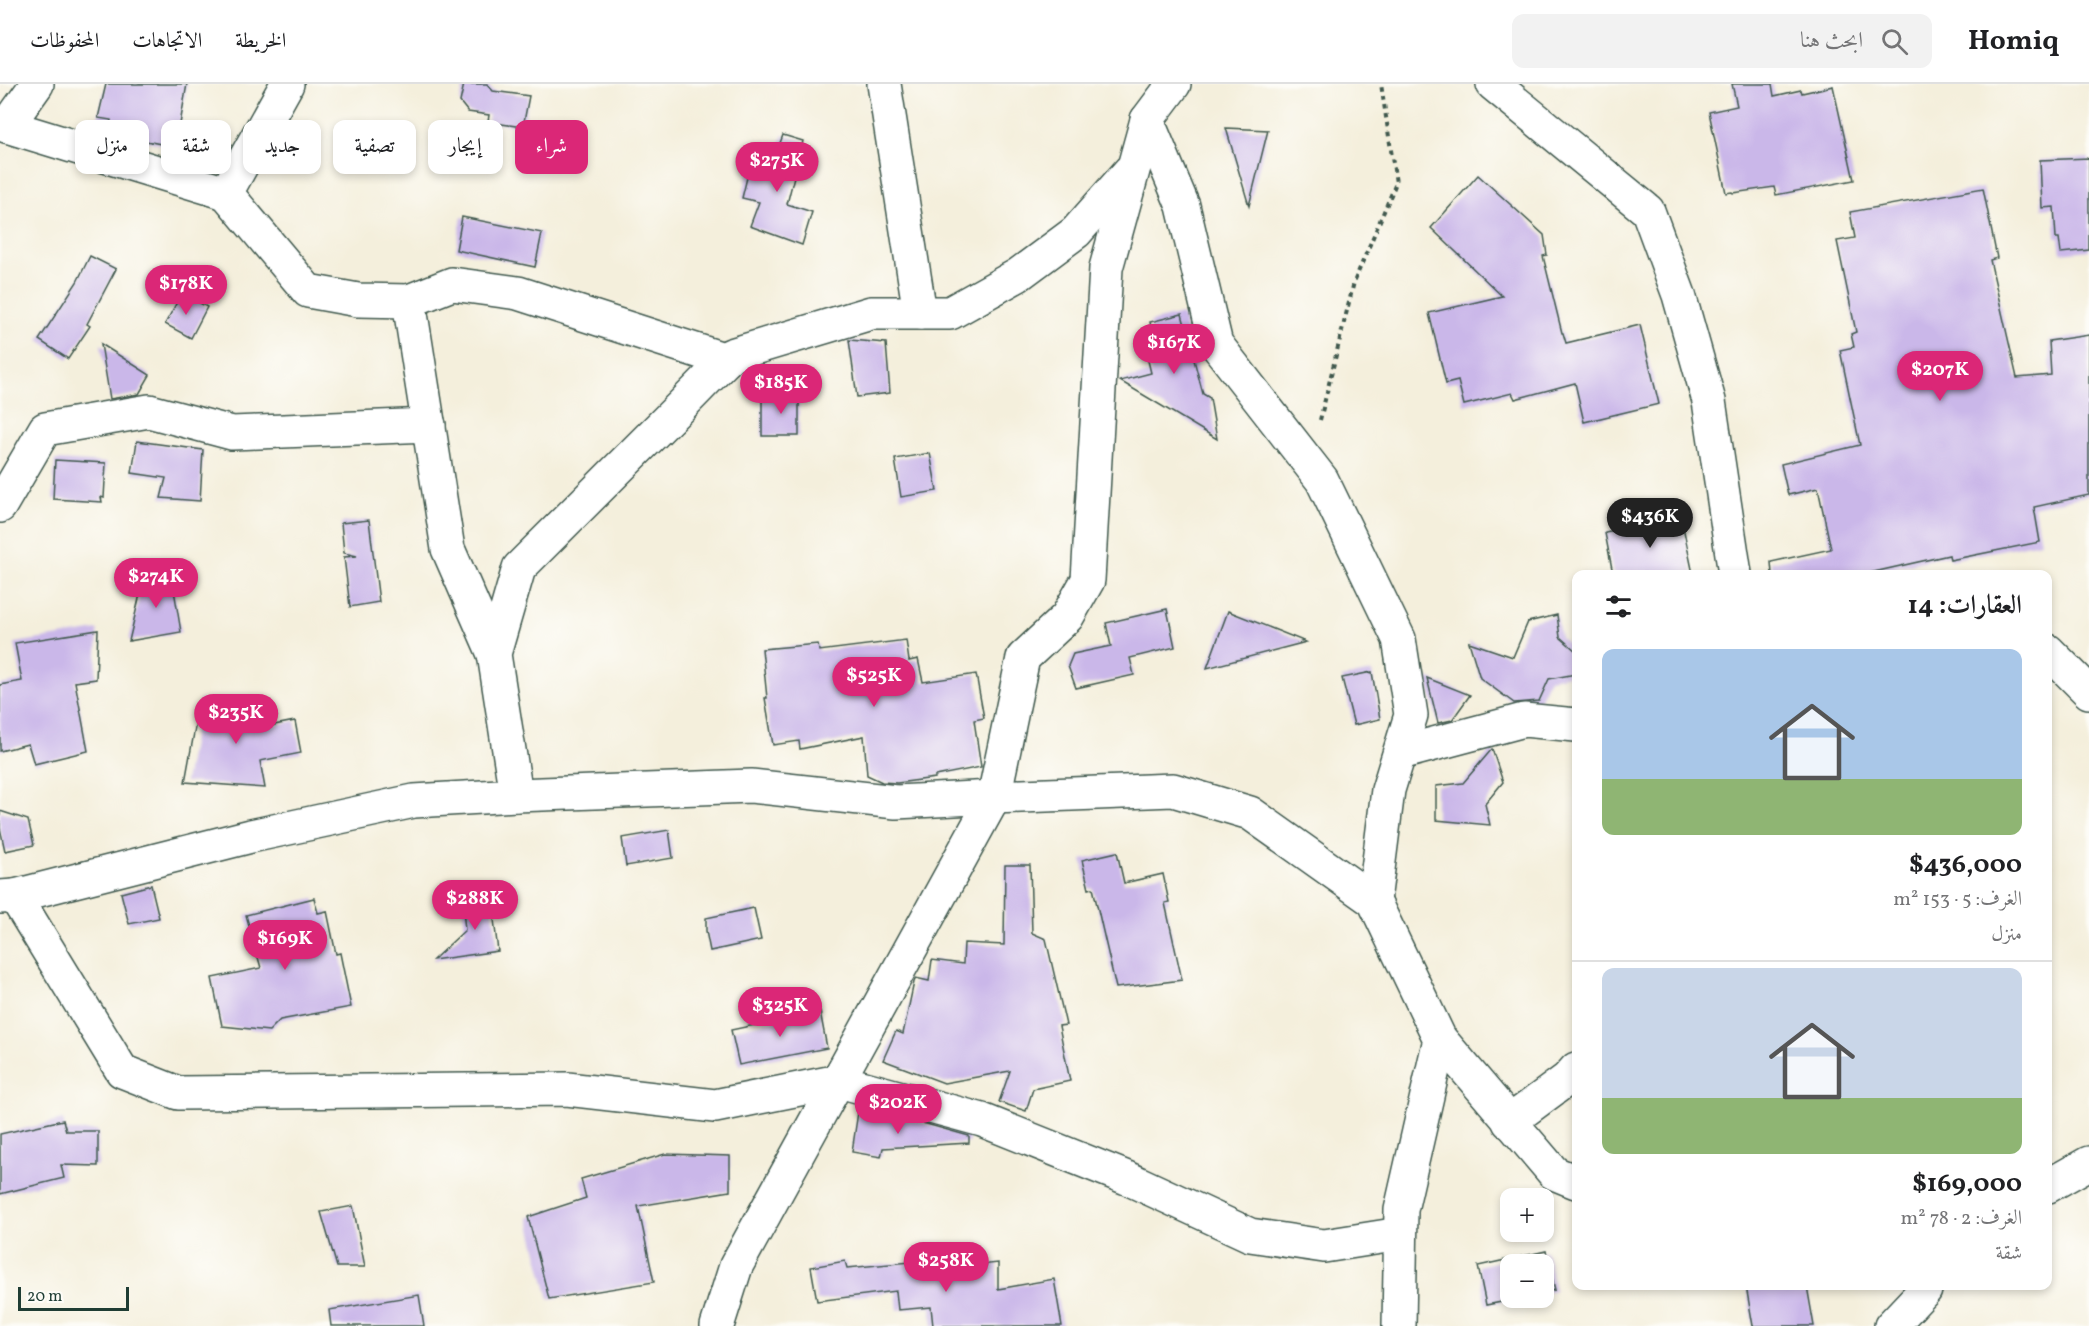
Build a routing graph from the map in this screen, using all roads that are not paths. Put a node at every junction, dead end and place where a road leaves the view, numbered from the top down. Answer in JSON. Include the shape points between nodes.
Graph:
{"nodes":[{"id":1,"x":37,"y":84,"type":"edge"},
{"id":2,"x":287,"y":84,"type":"edge"},
{"id":3,"x":884,"y":84,"type":"edge"},
{"id":4,"x":1174,"y":84,"type":"edge"},
{"id":5,"x":1493,"y":84,"type":"edge"},
{"id":6,"x":1147,"y":120,"type":"junction"},
{"id":7,"x":4,"y":125,"type":"edge"},
{"id":8,"x":1135,"y":165,"type":"junction"},
{"id":9,"x":226,"y":194,"type":"junction"},
{"id":10,"x":409,"y":301,"type":"junction"},
{"id":11,"x":920,"y":313,"type":"junction"},
{"id":12,"x":726,"y":360,"type":"junction"},
{"id":13,"x":429,"y":425,"type":"junction"},
{"id":14,"x":0,"y":506,"type":"edge"},
{"id":15,"x":1734,"y":570,"type":"edge"},
{"id":16,"x":494,"y":654,"type":"junction"},
{"id":17,"x":2052,"y":655,"type":"edge"},
{"id":18,"x":2089,"y":692,"type":"edge"},
{"id":19,"x":1572,"y":724,"type":"edge"},
{"id":20,"x":1400,"y":753,"type":"junction"},
{"id":21,"x":516,"y":795,"type":"junction"},
{"id":22,"x":994,"y":797,"type":"junction"},
{"id":23,"x":8,"y":897,"type":"edge"},
{"id":24,"x":1374,"y":901,"type":"junction"},
{"id":25,"x":1440,"y":1039,"type":"junction"},
{"id":26,"x":1572,"y":1073,"type":"edge"},
{"id":27,"x":839,"y":1081,"type":"junction"},
{"id":28,"x":1509,"y":1122,"type":"junction"},
{"id":29,"x":2089,"y":1163,"type":"edge"},
{"id":30,"x":1572,"y":1180,"type":"edge"},
{"id":31,"x":2052,"y":1184,"type":"edge"},
{"id":32,"x":1400,"y":1234,"type":"junction"},
{"id":33,"x":1925,"y":1290,"type":"edge"},
{"id":34,"x":717,"y":1326,"type":"edge"},
{"id":35,"x":1399,"y":1326,"type":"edge"},
{"id":36,"x":1891,"y":1326,"type":"edge"}],
"edges":[{"from":1,"to":7,"type":"street"},
{"from":2,"to":9,"type":"street"},
{"from":3,"to":11,"type":"street"},
{"from":4,"to":6,"type":"street"},
{"from":5,"to":15,"type":"street","via":[[1647,210],[1679,295],[1709,401]]},
{"from":6,"to":8,"type":"street"},
{"from":6,"to":20,"type":"street","via":[[1183,206],[1216,344],[1322,480],[1399,639],[1411,715]]},
{"from":7,"to":9,"type":"street"},
{"from":8,"to":11,"type":"street","via":[[1076,232],[1018,275],[950,313]]},
{"from":8,"to":22,"type":"street","via":[[1107,268],[1088,580],[1067,616],[1023,658]]},
{"from":9,"to":10,"type":"street","via":[[308,291],[358,300]]},
{"from":10,"to":12,"type":"street","via":[[452,284],[518,293]]},
{"from":10,"to":13,"type":"street"},
{"from":11,"to":12,"type":"street","via":[[871,313],[731,355]]},
{"from":12,"to":16,"type":"street","via":[[519,568]]},
{"from":13,"to":14,"type":"street","via":[[232,433],[148,411],[45,429]]},
{"from":13,"to":16,"type":"street","via":[[448,549]]},
{"from":16,"to":21,"type":"street"},
{"from":17,"to":18,"type":"street"},
{"from":19,"to":20,"type":"street","via":[[1524,720]]},
{"from":20,"to":24,"type":"street","via":[[1388,790]]},
{"from":21,"to":22,"type":"street","via":[[751,786],[896,802]]},
{"from":21,"to":23,"type":"street","via":[[414,801],[251,836]]},
{"from":22,"to":24,"type":"street","via":[[1173,790],[1250,813]]},
{"from":22,"to":27,"type":"street"},
{"from":23,"to":27,"type":"street","via":[[122,1071],[178,1093],[567,1089],[715,1106]]},
{"from":24,"to":25,"type":"street"},
{"from":25,"to":28,"type":"street"},
{"from":25,"to":32,"type":"street","via":[[1401,1210]]},
{"from":26,"to":28,"type":"street"},
{"from":27,"to":32,"type":"street","via":[[982,1120],[1127,1178],[1250,1235],[1324,1246]]},
{"from":27,"to":34,"type":"street","via":[[736,1266]]},
{"from":28,"to":30,"type":"street","via":[[1554,1173]]},
{"from":29,"to":31,"type":"street"},
{"from":32,"to":35,"type":"street"},
{"from":33,"to":36,"type":"street"}]}
